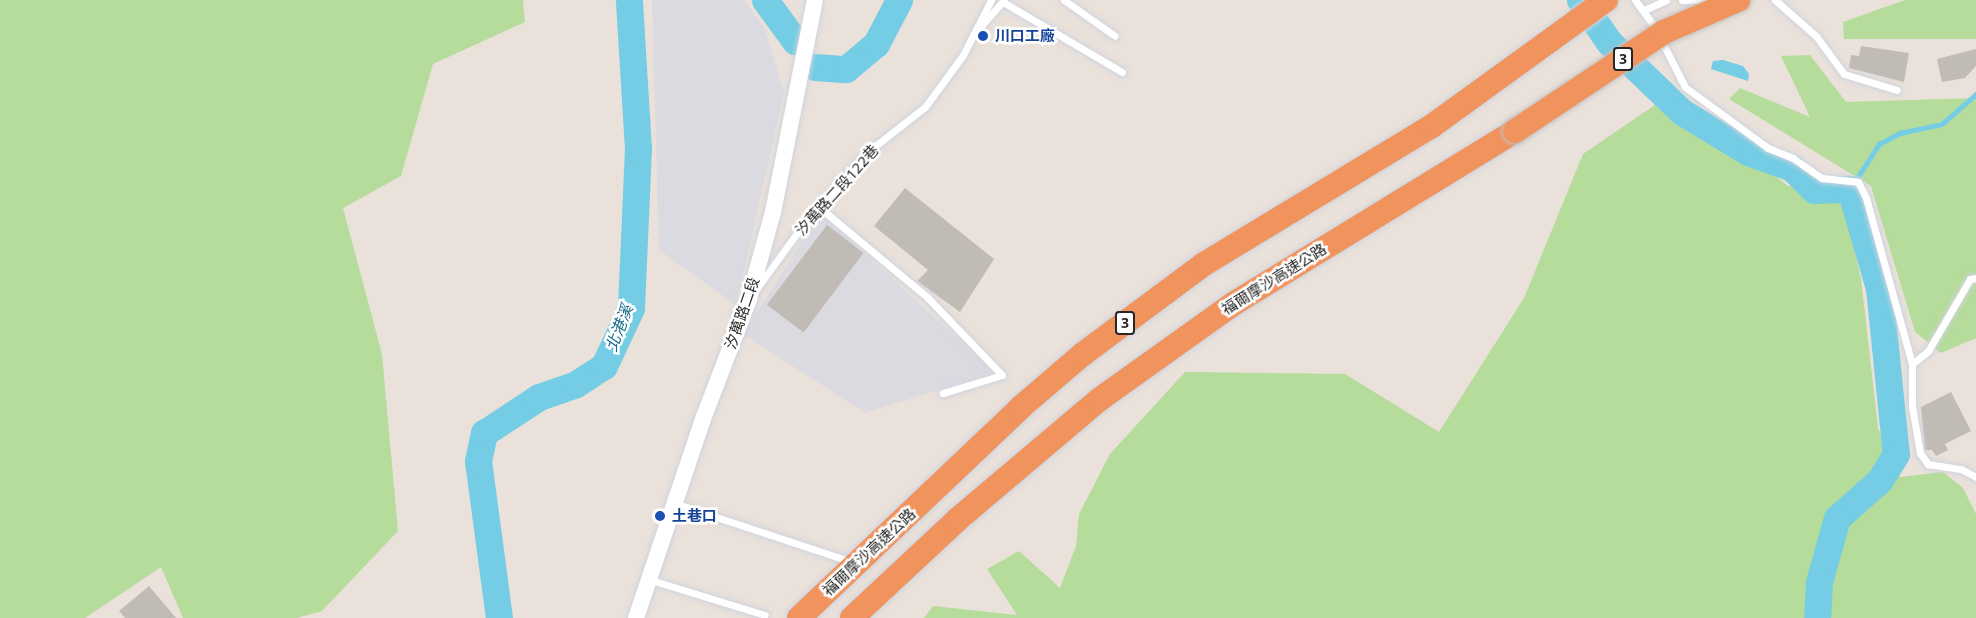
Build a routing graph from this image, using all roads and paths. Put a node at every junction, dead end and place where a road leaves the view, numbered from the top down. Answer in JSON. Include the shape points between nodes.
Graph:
{"nodes":[{"id":1,"x":815,"y":0,"type":"edge"},
{"id":2,"x":991,"y":0,"type":"edge"},
{"id":3,"x":1064,"y":0,"type":"edge"},
{"id":4,"x":1606,"y":0,"type":"edge"},
{"id":5,"x":1635,"y":0,"type":"edge"},
{"id":6,"x":1666,"y":0,"type":"edge"},
{"id":7,"x":1682,"y":0,"type":"edge"},
{"id":8,"x":1716,"y":0,"type":"edge"},
{"id":9,"x":1738,"y":0,"type":"edge"},
{"id":10,"x":1775,"y":0,"type":"edge"},
{"id":11,"x":1004,"y":1,"type":"edge"},
{"id":12,"x":1644,"y":10,"type":"junction"},
{"id":13,"x":981,"y":26,"type":"junction"},
{"id":14,"x":1115,"y":36,"type":"dead end"},
{"id":15,"x":1122,"y":72,"type":"dead end"},
{"id":16,"x":1897,"y":90,"type":"dead end"},
{"id":17,"x":819,"y":207,"type":"junction"},
{"id":18,"x":1976,"y":278,"type":"edge"},
{"id":19,"x":749,"y":299,"type":"junction"},
{"id":20,"x":1912,"y":364,"type":"junction"},
{"id":21,"x":943,"y":393,"type":"dead end"},
{"id":22,"x":1976,"y":477,"type":"edge"},
{"id":23,"x":677,"y":504,"type":"junction"},
{"id":24,"x":843,"y":559,"type":"dead end"},
{"id":25,"x":651,"y":580,"type":"junction"},
{"id":26,"x":765,"y":615,"type":"dead end"},
{"id":27,"x":636,"y":618,"type":"edge"},
{"id":28,"x":799,"y":618,"type":"edge"},
{"id":29,"x":852,"y":618,"type":"edge"}],
"edges":[{"from":1,"to":19,"type":"street","name":"汐萬路二段","via":[[773,212]]},
{"from":2,"to":13,"type":"lane","name":"汐萬路二段122巷"},
{"from":3,"to":14,"type":"lane"},
{"from":4,"to":28,"type":"highway","name":"福爾摩沙高速公路","number":"3","via":[[1432,126],[1204,264],[1083,354],[1021,407]]},
{"from":5,"to":12,"type":"lane"},
{"from":6,"to":12,"type":"lane"},
{"from":7,"to":8,"type":"lane"},
{"from":9,"to":29,"type":"highway","name":"福爾摩沙高速公路","number":"3","bridge":true,"via":[[1664,32],[1515,131],[1233,304],[1100,399],[958,519]]},
{"from":10,"to":16,"type":"lane","via":[[1816,36],[1844,75]]},
{"from":11,"to":13,"type":"lane"},
{"from":11,"to":15,"type":"lane"},
{"from":12,"to":20,"type":"lane","via":[[1685,87],[1768,148],[1793,158],[1822,178],[1858,182],[1866,198]]},
{"from":13,"to":17,"type":"lane","name":"汐萬路二段122巷","via":[[925,107],[866,154]]},
{"from":17,"to":19,"type":"lane","name":"汐萬路二段122巷"},
{"from":17,"to":21,"type":"lane","via":[[927,297],[1002,375]]},
{"from":18,"to":20,"type":"lane","via":[[1970,279],[1928,351]]},
{"from":19,"to":23,"type":"street","name":"汐萬路二段","via":[[703,419]]},
{"from":20,"to":22,"type":"lane","via":[[1912,406],[1920,453],[1928,464],[1961,469]]},
{"from":23,"to":24,"type":"lane"},
{"from":23,"to":25,"type":"street","name":"汐萬路二段"},
{"from":25,"to":26,"type":"lane"},
{"from":25,"to":27,"type":"street","name":"汐萬路二段"}]}
